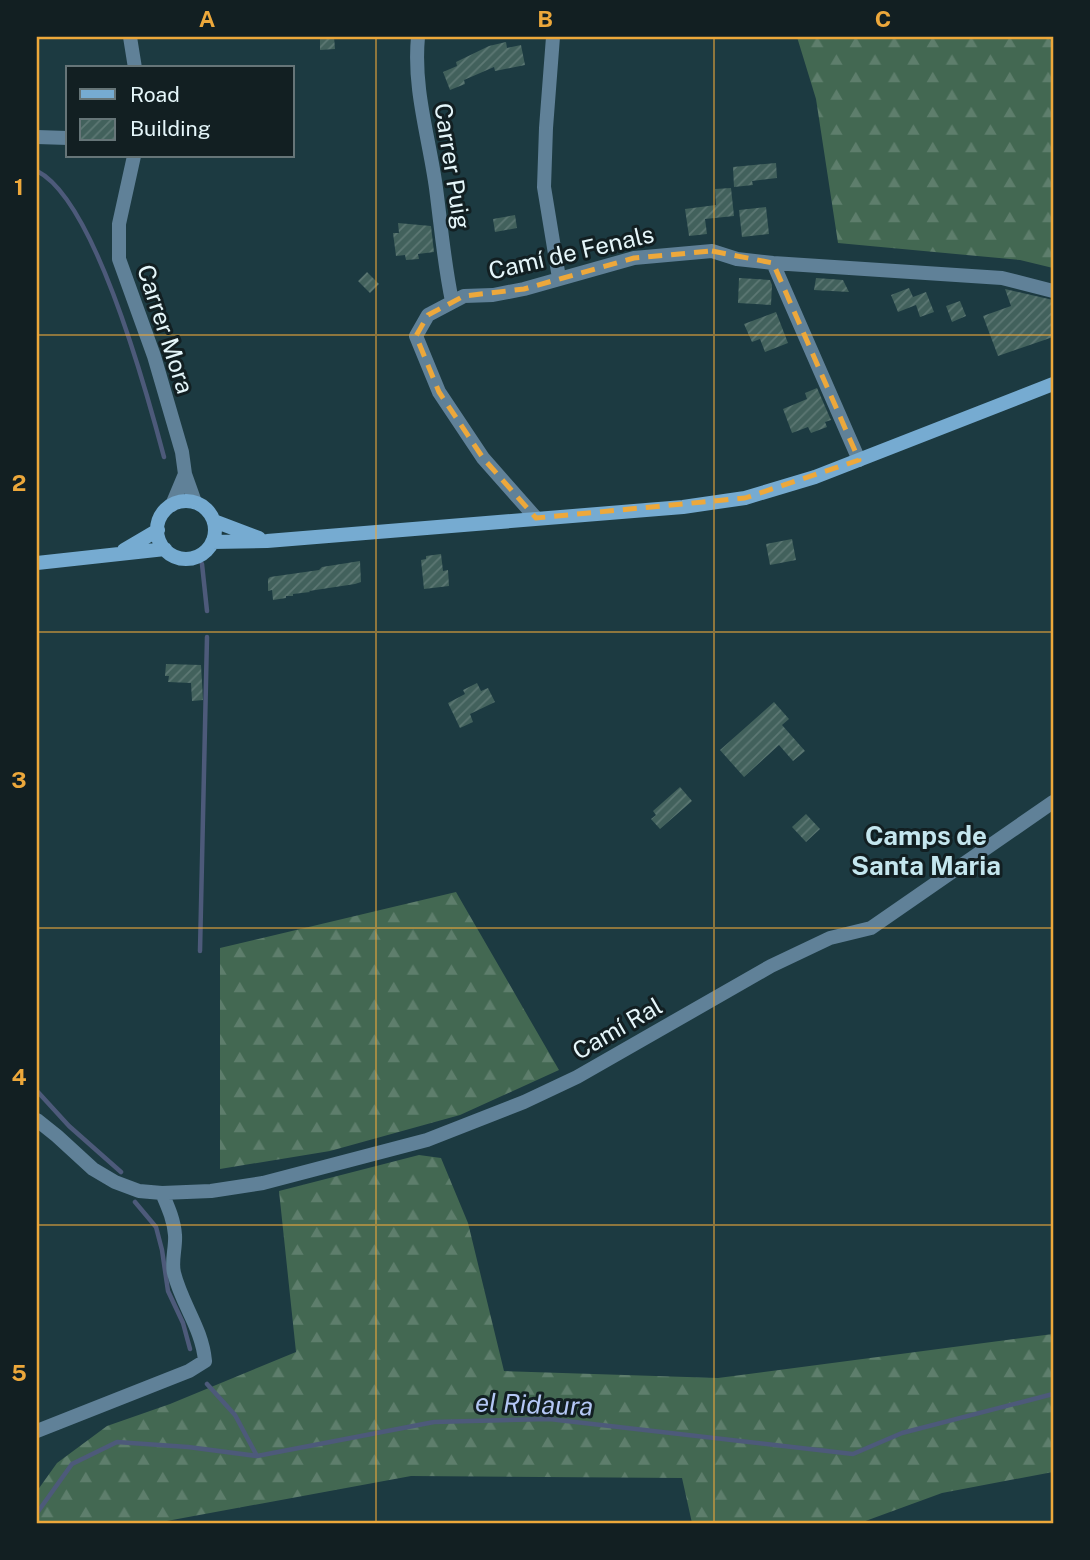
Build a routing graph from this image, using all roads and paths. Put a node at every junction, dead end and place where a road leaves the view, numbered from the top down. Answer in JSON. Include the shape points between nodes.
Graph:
{"nodes":[{"id":1,"x":130,"y":37,"type":"edge"},
{"id":2,"x":418,"y":37,"type":"edge"},
{"id":3,"x":553,"y":37,"type":"edge"},
{"id":4,"x":135,"y":66,"type":"edge"},
{"id":5,"x":37,"y":137,"type":"edge"},
{"id":6,"x":66,"y":138,"type":"edge"},
{"id":7,"x":134,"y":158,"type":"edge"},
{"id":8,"x":772,"y":263,"type":"junction"},
{"id":9,"x":559,"y":278,"type":"junction"},
{"id":10,"x":1053,"y":291,"type":"edge"},
{"id":11,"x":452,"y":301,"type":"junction"},
{"id":12,"x":1053,"y":384,"type":"edge"},
{"id":13,"x":859,"y":460,"type":"junction"},
{"id":14,"x":185,"y":474,"type":"junction"},
{"id":15,"x":195,"y":502,"type":"junction"},
{"id":16,"x":172,"y":505,"type":"junction"},
{"id":17,"x":537,"y":518,"type":"junction"},
{"id":18,"x":214,"y":521,"type":"junction"},
{"id":19,"x":158,"y":530,"type":"junction"},
{"id":20,"x":267,"y":541,"type":"junction"},
{"id":21,"x":212,"y":542,"type":"junction"},
{"id":22,"x":165,"y":549,"type":"junction"},
{"id":23,"x":120,"y":553,"type":"junction"},
{"id":24,"x":37,"y":563,"type":"edge"},
{"id":25,"x":1053,"y":802,"type":"edge"},
{"id":26,"x":37,"y":1120,"type":"edge"},
{"id":27,"x":162,"y":1193,"type":"junction"},
{"id":28,"x":37,"y":1431,"type":"edge"}],
"edges":[{"from":1,"to":4,"type":"street"},
{"from":2,"to":11,"type":"street","name":"Carrer Puig","via":[[417,87]]},
{"from":3,"to":9,"type":"street","via":[[544,187]]},
{"from":5,"to":6,"type":"street"},
{"from":7,"to":14,"type":"street","name":"Carrer Mora","via":[[119,224],[119,259],[183,452]]},
{"from":8,"to":9,"type":"street","name":"Camí de Fenals","via":[[737,259],[712,250],[634,258]]},
{"from":8,"to":10,"type":"street","name":"Camí de Fenals","via":[[1002,278]]},
{"from":8,"to":13,"type":"street"},
{"from":9,"to":11,"type":"street","name":"Camí de Fenals"},
{"from":11,"to":17,"type":"street","name":"Camí de Fenals","via":[[428,314],[416,336],[425,359],[439,393],[483,458]]},
{"from":12,"to":13,"type":"street"},
{"from":13,"to":17,"type":"street","via":[[744,498]]},
{"from":14,"to":15,"type":"street","name":"Carrer Mora"},
{"from":14,"to":16,"type":"street"},
{"from":15,"to":16,"type":"street"},
{"from":15,"to":18,"type":"street"},
{"from":16,"to":19,"type":"street","via":[[160,517]]},
{"from":17,"to":20,"type":"street"},
{"from":18,"to":20,"type":"street"},
{"from":18,"to":21,"type":"street"},
{"from":19,"to":22,"type":"street"},
{"from":19,"to":23,"type":"street"},
{"from":20,"to":21,"type":"street"},
{"from":21,"to":22,"type":"street","via":[[193,557],[178,557]]},
{"from":22,"to":23,"type":"street"},
{"from":23,"to":24,"type":"street"},
{"from":25,"to":27,"type":"street","name":"Camí Ral","via":[[871,928],[830,939],[771,966],[577,1077],[524,1102],[427,1140],[263,1183]]},
{"from":26,"to":27,"type":"street","name":"Camí Ral","via":[[93,1170],[139,1191]]},
{"from":27,"to":28,"type":"street","via":[[175,1235],[173,1271],[203,1341],[205,1361]]}]}
